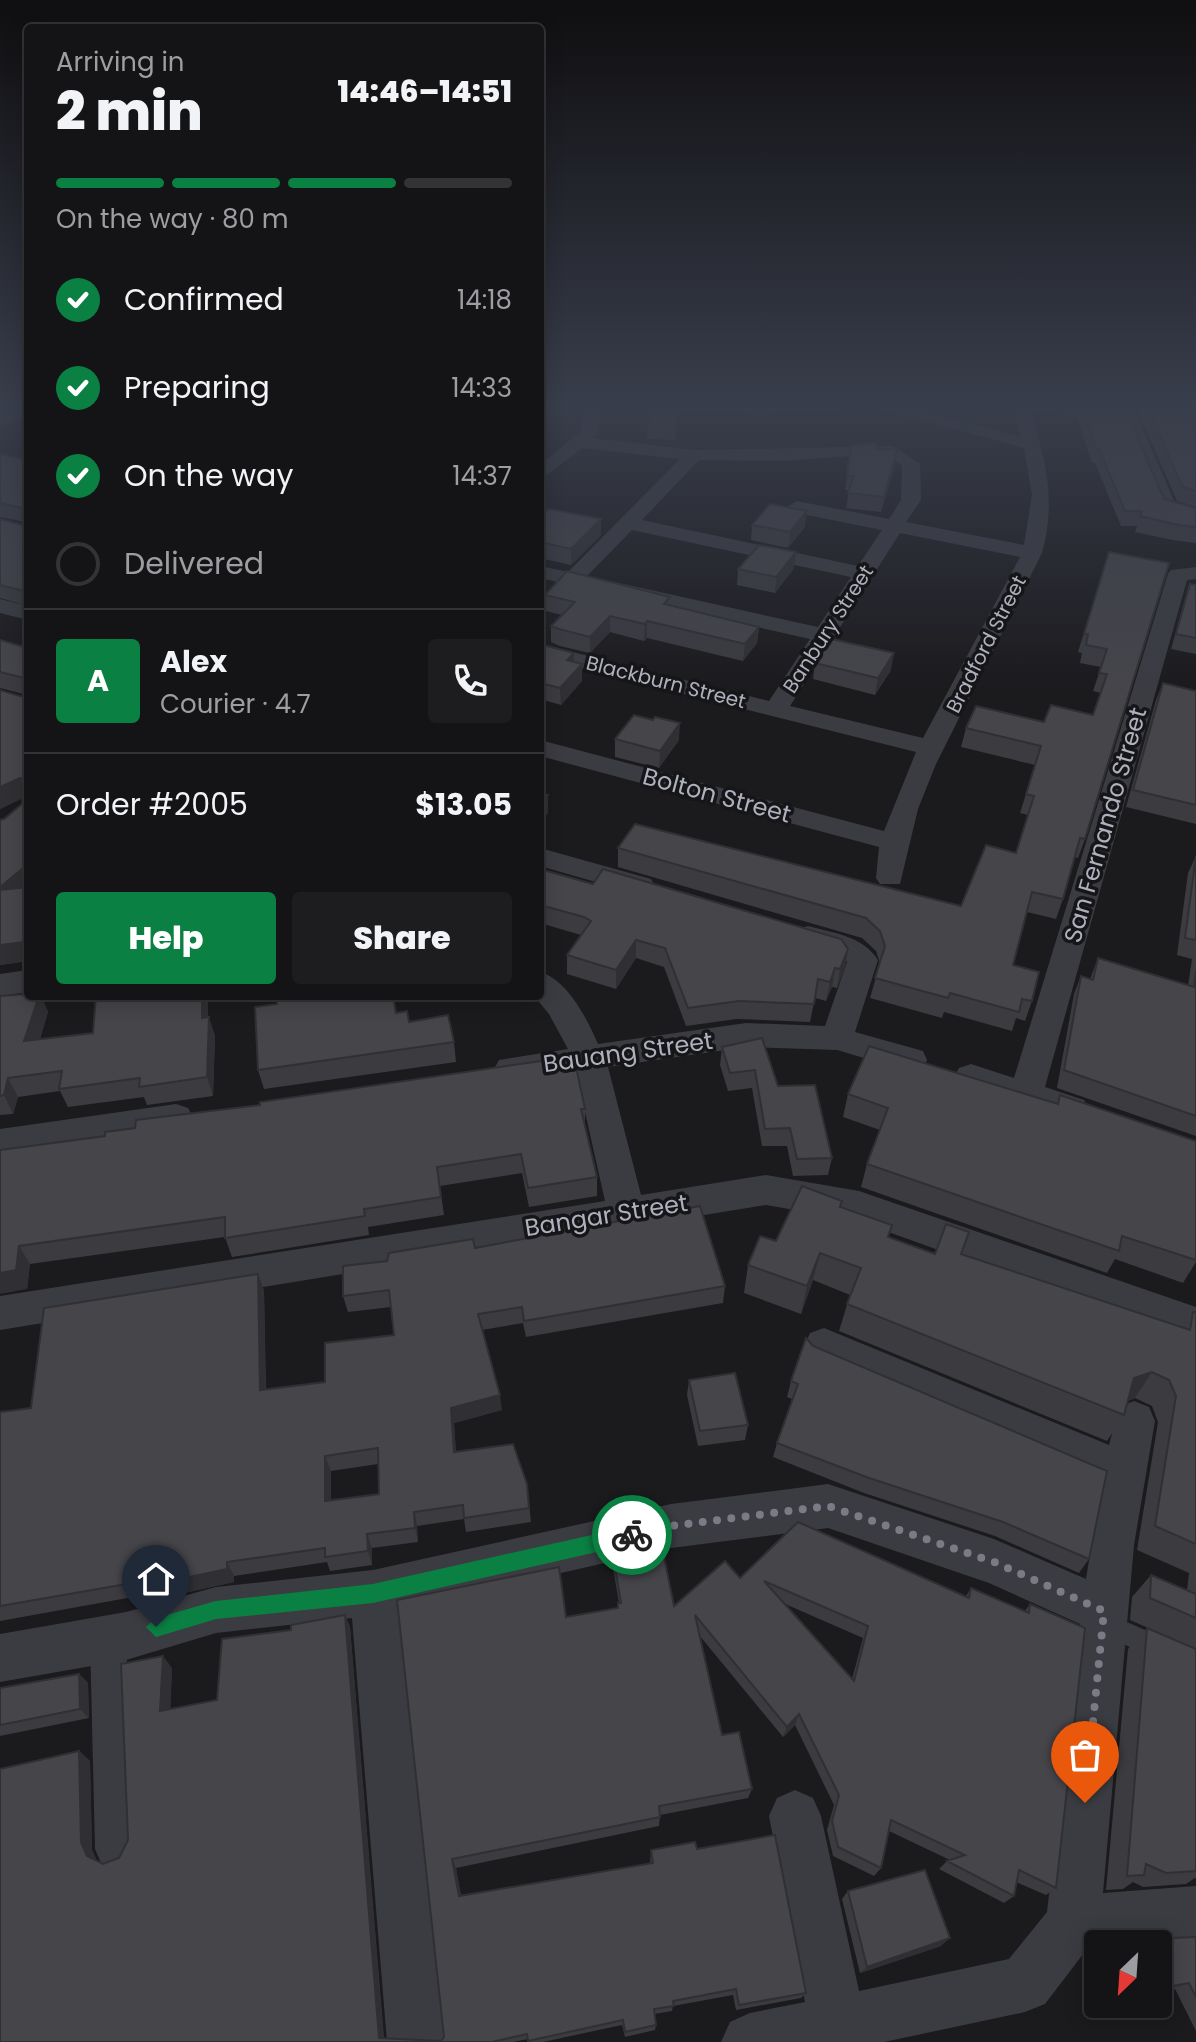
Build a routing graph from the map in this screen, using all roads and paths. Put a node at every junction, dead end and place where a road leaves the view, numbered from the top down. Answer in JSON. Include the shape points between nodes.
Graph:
{"nodes":[{"id":1,"x":651,"y":499,"type":"edge"},
{"id":2,"x":911,"y":499,"type":"edge"},
{"id":3,"x":1044,"y":499,"type":"edge"},
{"id":4,"x":1164,"y":499,"type":"edge"},
{"id":5,"x":797,"y":507,"type":"edge"},
{"id":6,"x":1196,"y":516,"type":"edge"},
{"id":7,"x":628,"y":523,"type":"junction"},
{"id":8,"x":894,"y":526,"type":"junction"},
{"id":9,"x":1032,"y":553,"type":"junction"},
{"id":10,"x":544,"y":573,"type":"edge"},
{"id":11,"x":864,"y":573,"type":"junction"},
{"id":12,"x":1196,"y":573,"type":"edge"},
{"id":13,"x":573,"y":579,"type":"junction"},
{"id":14,"x":0,"y":606,"type":"edge"},
{"id":15,"x":24,"y":612,"type":"edge"},
{"id":16,"x":823,"y":635,"type":"junction"},
{"id":17,"x":544,"y":652,"type":"edge"},
{"id":18,"x":776,"y":709,"type":"junction"},
{"id":19,"x":932,"y":748,"type":"junction"},
{"id":20,"x":544,"y":749,"type":"edge"},
{"id":21,"x":893,"y":842,"type":"junction"},
{"id":22,"x":544,"y":858,"type":"edge"},
{"id":23,"x":890,"y":878,"type":"dead end"},
{"id":24,"x":673,"y":896,"type":"edge"},
{"id":25,"x":776,"y":926,"type":"edge"},
{"id":26,"x":24,"y":982,"type":"edge"},
{"id":27,"x":0,"y":985,"type":"edge"},
{"id":28,"x":544,"y":988,"type":"edge"},
{"id":29,"x":837,"y":1038,"type":"junction"},
{"id":30,"x":590,"y":1057,"type":"junction"},
{"id":31,"x":481,"y":1073,"type":"edge"},
{"id":32,"x":1026,"y":1094,"type":"junction"},
{"id":33,"x":202,"y":1114,"type":"edge"},
{"id":34,"x":1102,"y":1120,"type":"edge"},
{"id":35,"x":0,"y":1143,"type":"edge"},
{"id":36,"x":626,"y":1211,"type":"junction"},
{"id":37,"x":0,"y":1313,"type":"edge"},
{"id":38,"x":1196,"y":1325,"type":"edge"},
{"id":39,"x":824,"y":1346,"type":"dead end"},
{"id":40,"x":1134,"y":1421,"type":"dead end"},
{"id":41,"x":1123,"y":1472,"type":"junction"},
{"id":42,"x":373,"y":1593,"type":"junction"},
{"id":43,"x":1104,"y":1617,"type":"junction"},
{"id":44,"x":108,"y":1639,"type":"junction"},
{"id":45,"x":0,"y":1658,"type":"edge"},
{"id":46,"x":1196,"y":1664,"type":"edge"},
{"id":47,"x":795,"y":1816,"type":"dead end"},
{"id":48,"x":115,"y":1849,"type":"dead end"},
{"id":49,"x":1196,"y":1913,"type":"edge"},
{"id":50,"x":1073,"y":1923,"type":"junction"},
{"id":51,"x":838,"y":2023,"type":"junction"},
{"id":52,"x":416,"y":2042,"type":"edge"},
{"id":53,"x":750,"y":2042,"type":"edge"}],
"edges":[{"from":1,"to":7,"type":"street"},
{"from":2,"to":8,"type":"street","name":"Banbury Street"},
{"from":3,"to":9,"type":"street","name":"Bradford Street"},
{"from":4,"to":6,"type":"street","via":[[1167,507]]},
{"from":5,"to":8,"type":"street"},
{"from":7,"to":11,"type":"street"},
{"from":7,"to":13,"type":"street"},
{"from":8,"to":9,"type":"street"},
{"from":8,"to":11,"type":"street","name":"Banbury Street"},
{"from":9,"to":19,"type":"street","name":"Bradford Street"},
{"from":10,"to":13,"type":"street"},
{"from":11,"to":16,"type":"street","name":"Banbury Street"},
{"from":12,"to":32,"type":"street","name":"San Fernando Street","via":[[1178,574]]},
{"from":13,"to":16,"type":"street"},
{"from":14,"to":15,"type":"street"},
{"from":16,"to":18,"type":"street","name":"Banbury Street"},
{"from":17,"to":18,"type":"street","name":"Blackburn Street"},
{"from":18,"to":19,"type":"street","name":"Blackburn Street"},
{"from":19,"to":21,"type":"street","name":"Bradford Street"},
{"from":20,"to":21,"type":"street","name":"Bolton Street"},
{"from":21,"to":23,"type":"street","name":"Bradford Street"},
{"from":22,"to":24,"type":"street"},
{"from":25,"to":29,"type":"street","via":[[850,948],[863,960]]},
{"from":26,"to":27,"type":"street"},
{"from":28,"to":30,"type":"street","via":[[571,1018]]},
{"from":29,"to":30,"type":"street","name":"Bauang Street","via":[[746,1035]]},
{"from":29,"to":32,"type":"street","name":"Bauang Street"},
{"from":30,"to":31,"type":"street","name":"Bauang Street"},
{"from":30,"to":36,"type":"street"},
{"from":32,"to":34,"type":"street","name":"Bauang Street"},
{"from":33,"to":35,"type":"street"},
{"from":36,"to":37,"type":"street","name":"Bangar Street"},
{"from":36,"to":38,"type":"street","name":"Bangar Street","via":[[766,1190],[859,1206]]},
{"from":39,"to":41,"type":"street"},
{"from":40,"to":41,"type":"street"},
{"from":41,"to":43,"type":"street"},
{"from":42,"to":43,"type":"street","via":[[671,1526],[828,1506],[994,1562]]},
{"from":42,"to":44,"type":"street","via":[[216,1610]]},
{"from":42,"to":52,"type":"street"},
{"from":43,"to":46,"type":"lane"},
{"from":43,"to":50,"type":"street"},
{"from":44,"to":45,"type":"street"},
{"from":44,"to":48,"type":"street"},
{"from":47,"to":51,"type":"street"},
{"from":49,"to":50,"type":"street"},
{"from":50,"to":51,"type":"street","via":[[1025,1984]]},
{"from":51,"to":53,"type":"street"}]}
